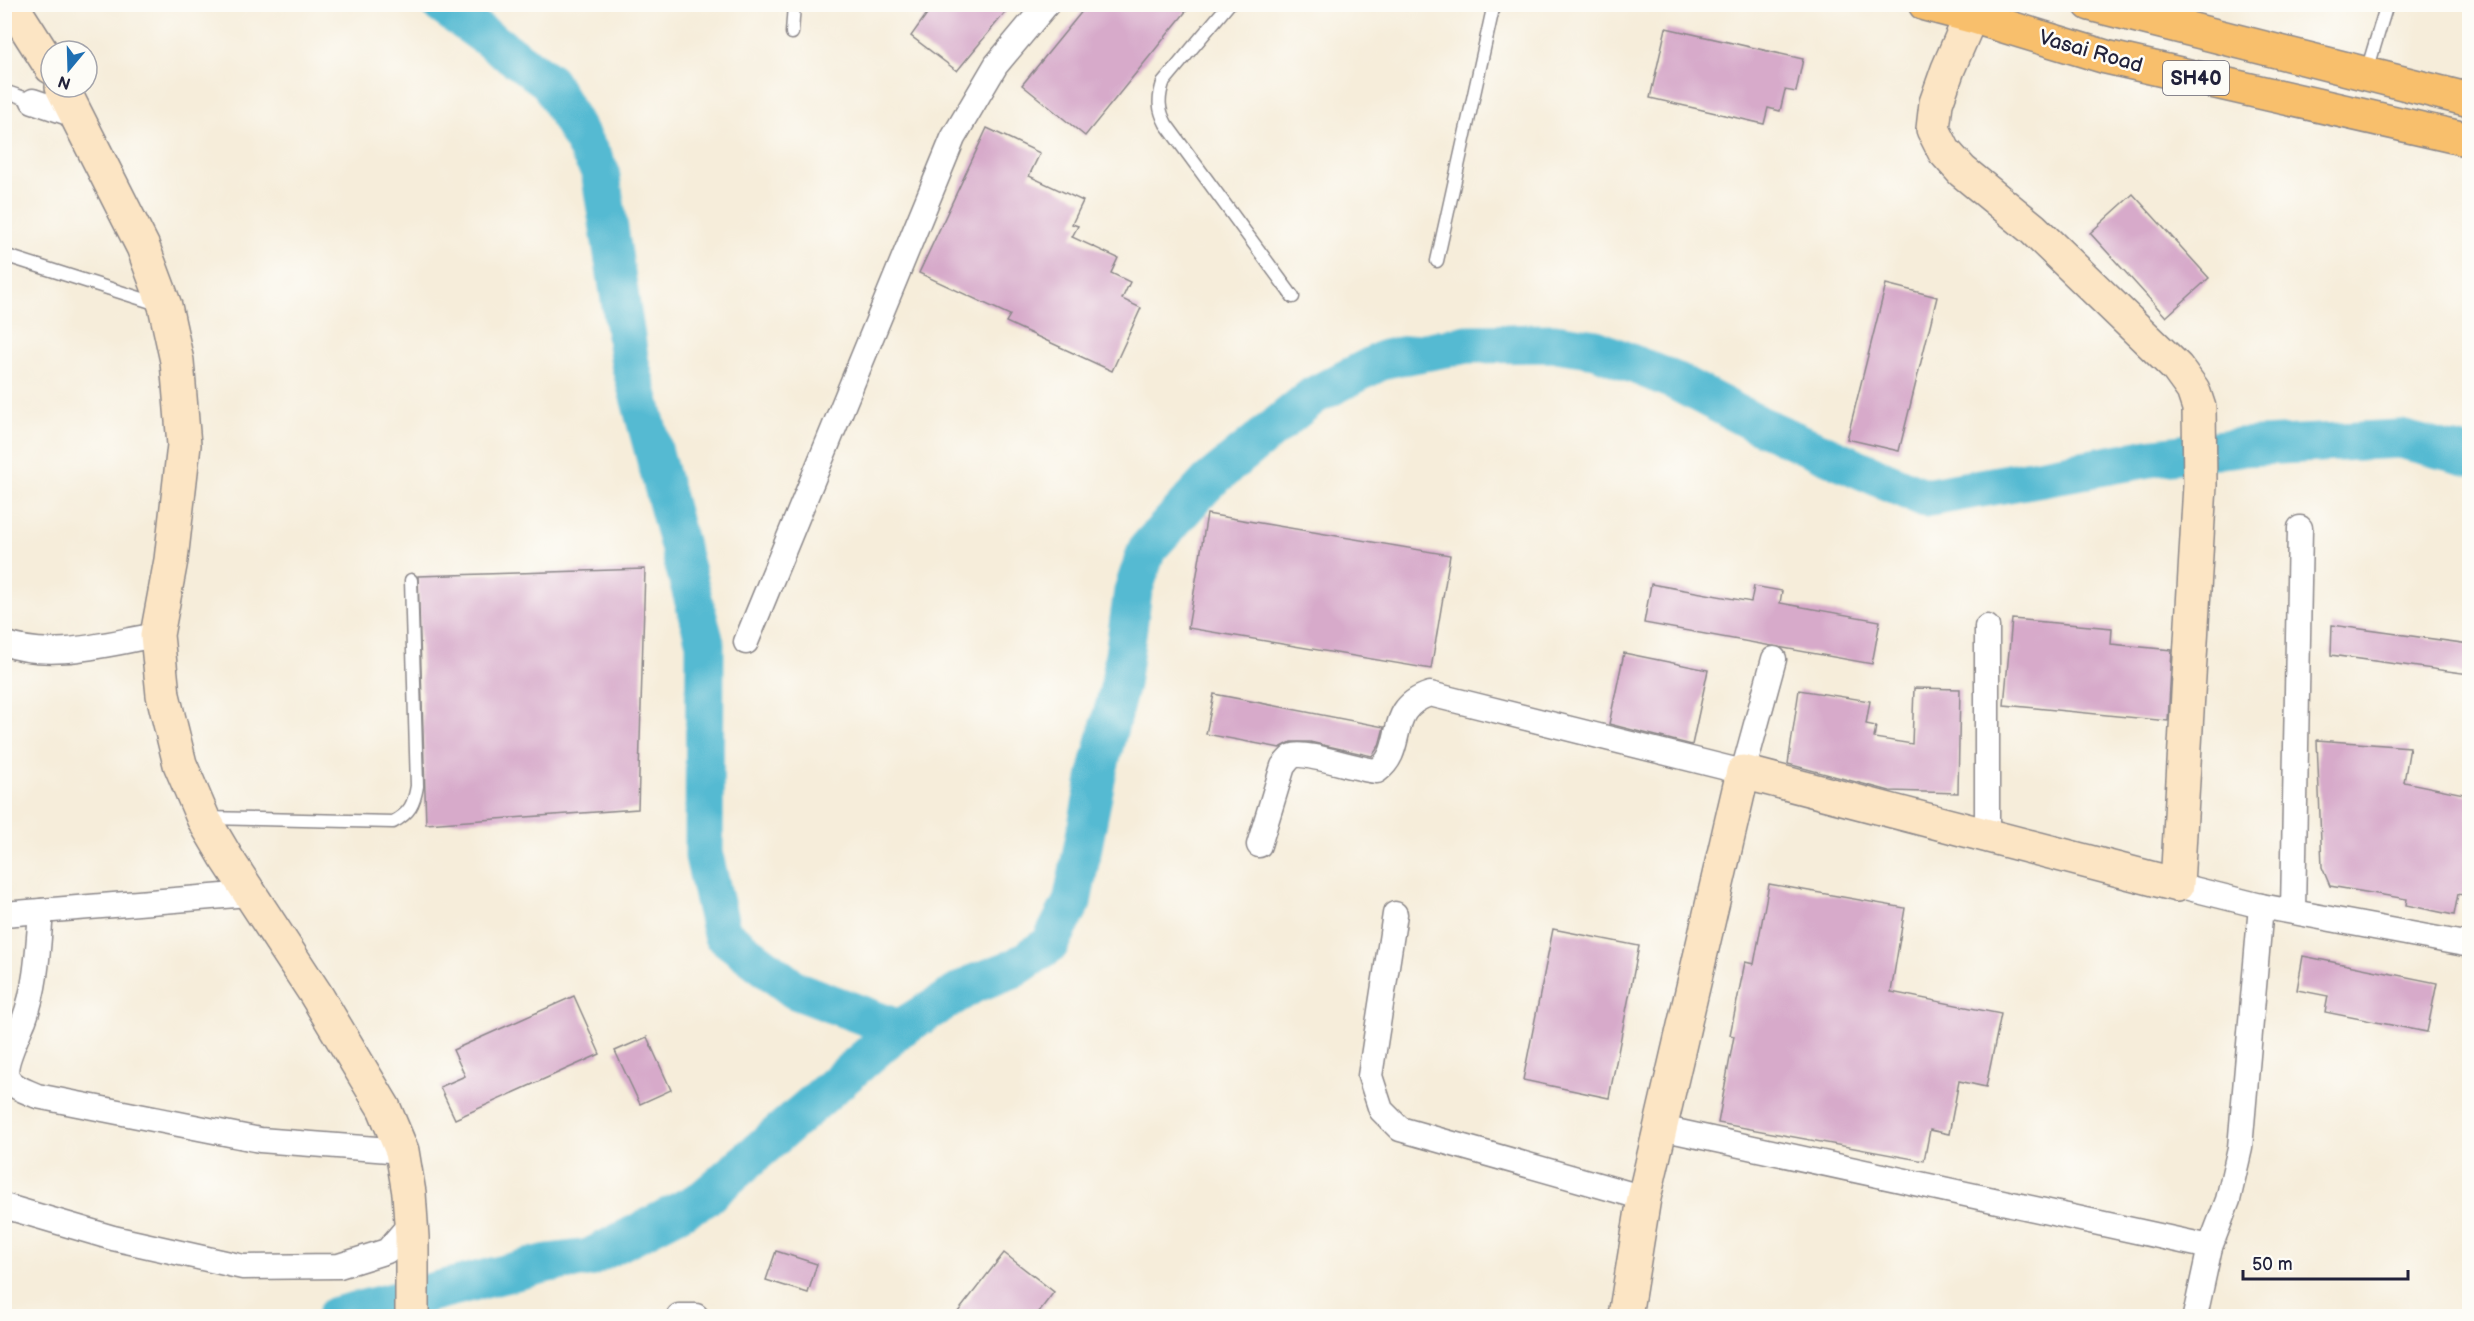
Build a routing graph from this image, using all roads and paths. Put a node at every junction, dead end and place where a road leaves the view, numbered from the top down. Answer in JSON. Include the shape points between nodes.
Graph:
{"nodes":[{"id":1,"x":11,"y":4,"type":"edge"},
{"id":2,"x":794,"y":4,"type":"edge"},
{"id":3,"x":1047,"y":4,"type":"edge"},
{"id":4,"x":1229,"y":4,"type":"edge"},
{"id":5,"x":1494,"y":4,"type":"edge"},
{"id":6,"x":1926,"y":4,"type":"edge"},
{"id":7,"x":2090,"y":4,"type":"edge"},
{"id":8,"x":2387,"y":4,"type":"edge"},
{"id":9,"x":1973,"y":10,"type":"edge"},
{"id":10,"x":792,"y":33,"type":"dead end"},
{"id":11,"x":39,"y":48,"type":"edge"},
{"id":12,"x":2365,"y":75,"type":"junction"},
{"id":13,"x":4,"y":91,"type":"edge"},
{"id":14,"x":39,"y":93,"type":"edge"},
{"id":15,"x":54,"y":99,"type":"edge"},
{"id":16,"x":2469,"y":100,"type":"edge"},
{"id":17,"x":2469,"y":140,"type":"edge"},
{"id":18,"x":4,"y":255,"type":"edge"},
{"id":19,"x":1437,"y":261,"type":"dead end"},
{"id":20,"x":1293,"y":297,"type":"dead end"},
{"id":21,"x":165,"y":306,"type":"junction"},
{"id":22,"x":2300,"y":528,"type":"dead end"},
{"id":23,"x":411,"y":580,"type":"dead end"},
{"id":24,"x":1987,"y":627,"type":"dead end"},
{"id":25,"x":157,"y":635,"type":"junction"},
{"id":26,"x":746,"y":642,"type":"dead end"},
{"id":27,"x":4,"y":643,"type":"edge"},
{"id":28,"x":1774,"y":659,"type":"dead end"},
{"id":29,"x":1743,"y":772,"type":"junction"},
{"id":30,"x":203,"y":818,"type":"junction"},
{"id":31,"x":1987,"y":836,"type":"junction"},
{"id":32,"x":1259,"y":845,"type":"dead end"},
{"id":33,"x":2177,"y":885,"type":"junction"},
{"id":34,"x":248,"y":894,"type":"junction"},
{"id":35,"x":2261,"y":906,"type":"junction"},
{"id":36,"x":41,"y":911,"type":"junction"},
{"id":37,"x":2293,"y":912,"type":"junction"},
{"id":38,"x":4,"y":914,"type":"edge"},
{"id":39,"x":1395,"y":914,"type":"dead end"},
{"id":40,"x":2469,"y":945,"type":"edge"},
{"id":41,"x":1661,"y":1128,"type":"junction"},
{"id":42,"x":402,"y":1151,"type":"junction"},
{"id":43,"x":1644,"y":1198,"type":"junction"},
{"id":44,"x":4,"y":1206,"type":"edge"},
{"id":45,"x":412,"y":1230,"type":"junction"},
{"id":46,"x":2210,"y":1247,"type":"junction"},
{"id":47,"x":412,"y":1317,"type":"edge"},
{"id":48,"x":679,"y":1317,"type":"edge"},
{"id":49,"x":696,"y":1317,"type":"edge"},
{"id":50,"x":1624,"y":1317,"type":"edge"},
{"id":51,"x":2195,"y":1317,"type":"edge"}],
"edges":[{"from":1,"to":11,"type":"street"},
{"from":2,"to":10,"type":"lane"},
{"from":3,"to":26,"type":"street","via":[[996,65],[953,138]]},
{"from":4,"to":20,"type":"lane","via":[[1163,83],[1158,98],[1160,111]]},
{"from":5,"to":19,"type":"lane"},
{"from":6,"to":9,"type":"main road","name":"Vasai Road","number":"SH40"},
{"from":7,"to":12,"type":"main road","number":"SH40"},
{"from":8,"to":12,"type":"lane"},
{"from":9,"to":17,"type":"main road","name":"Vasai Road","number":"SH40","via":[[2106,57]]},
{"from":9,"to":33,"type":"street","via":[[1936,103],[1934,129],[1944,152],[2033,228],[2177,368],[2193,390],[2199,408],[2200,485]]},
{"from":12,"to":16,"type":"main road","number":"SH40"},
{"from":13,"to":14,"type":"lane"},
{"from":15,"to":21,"type":"street","via":[[77,116],[143,247]]},
{"from":18,"to":21,"type":"lane"},
{"from":21,"to":25,"type":"street","via":[[177,361],[184,445],[171,560]]},
{"from":22,"to":37,"type":"street"},
{"from":23,"to":30,"type":"lane","via":[[417,786],[414,803],[405,816],[393,822]]},
{"from":24,"to":31,"type":"street"},
{"from":25,"to":27,"type":"street","via":[[60,651],[37,652]]},
{"from":25,"to":30,"type":"street","via":[[163,695],[180,764]]},
{"from":28,"to":29,"type":"street"},
{"from":29,"to":31,"type":"street"},
{"from":29,"to":32,"type":"street","via":[[1430,694],[1415,699],[1404,710],[1386,764],[1377,771],[1292,756],[1283,766]]},
{"from":29,"to":41,"type":"street"},
{"from":30,"to":34,"type":"street"},
{"from":31,"to":33,"type":"street"},
{"from":33,"to":35,"type":"street"},
{"from":34,"to":36,"type":"street"},
{"from":34,"to":42,"type":"street","via":[[373,1089]]},
{"from":35,"to":37,"type":"street"},
{"from":35,"to":46,"type":"street","via":[[2240,1148],[2228,1200]]},
{"from":36,"to":38,"type":"street"},
{"from":36,"to":42,"type":"street","via":[[35,979],[7,1064],[7,1075],[14,1085],[37,1096],[260,1140]]},
{"from":37,"to":40,"type":"street"},
{"from":39,"to":43,"type":"street","via":[[1370,1076],[1381,1110],[1400,1129]]},
{"from":41,"to":43,"type":"street"},
{"from":41,"to":46,"type":"street"},
{"from":42,"to":45,"type":"street"},
{"from":43,"to":50,"type":"street"},
{"from":44,"to":45,"type":"street","via":[[112,1238],[243,1268],[339,1266],[387,1251]]},
{"from":45,"to":47,"type":"street"},
{"from":46,"to":51,"type":"street"},
{"from":48,"to":49,"type":"street"}]}
